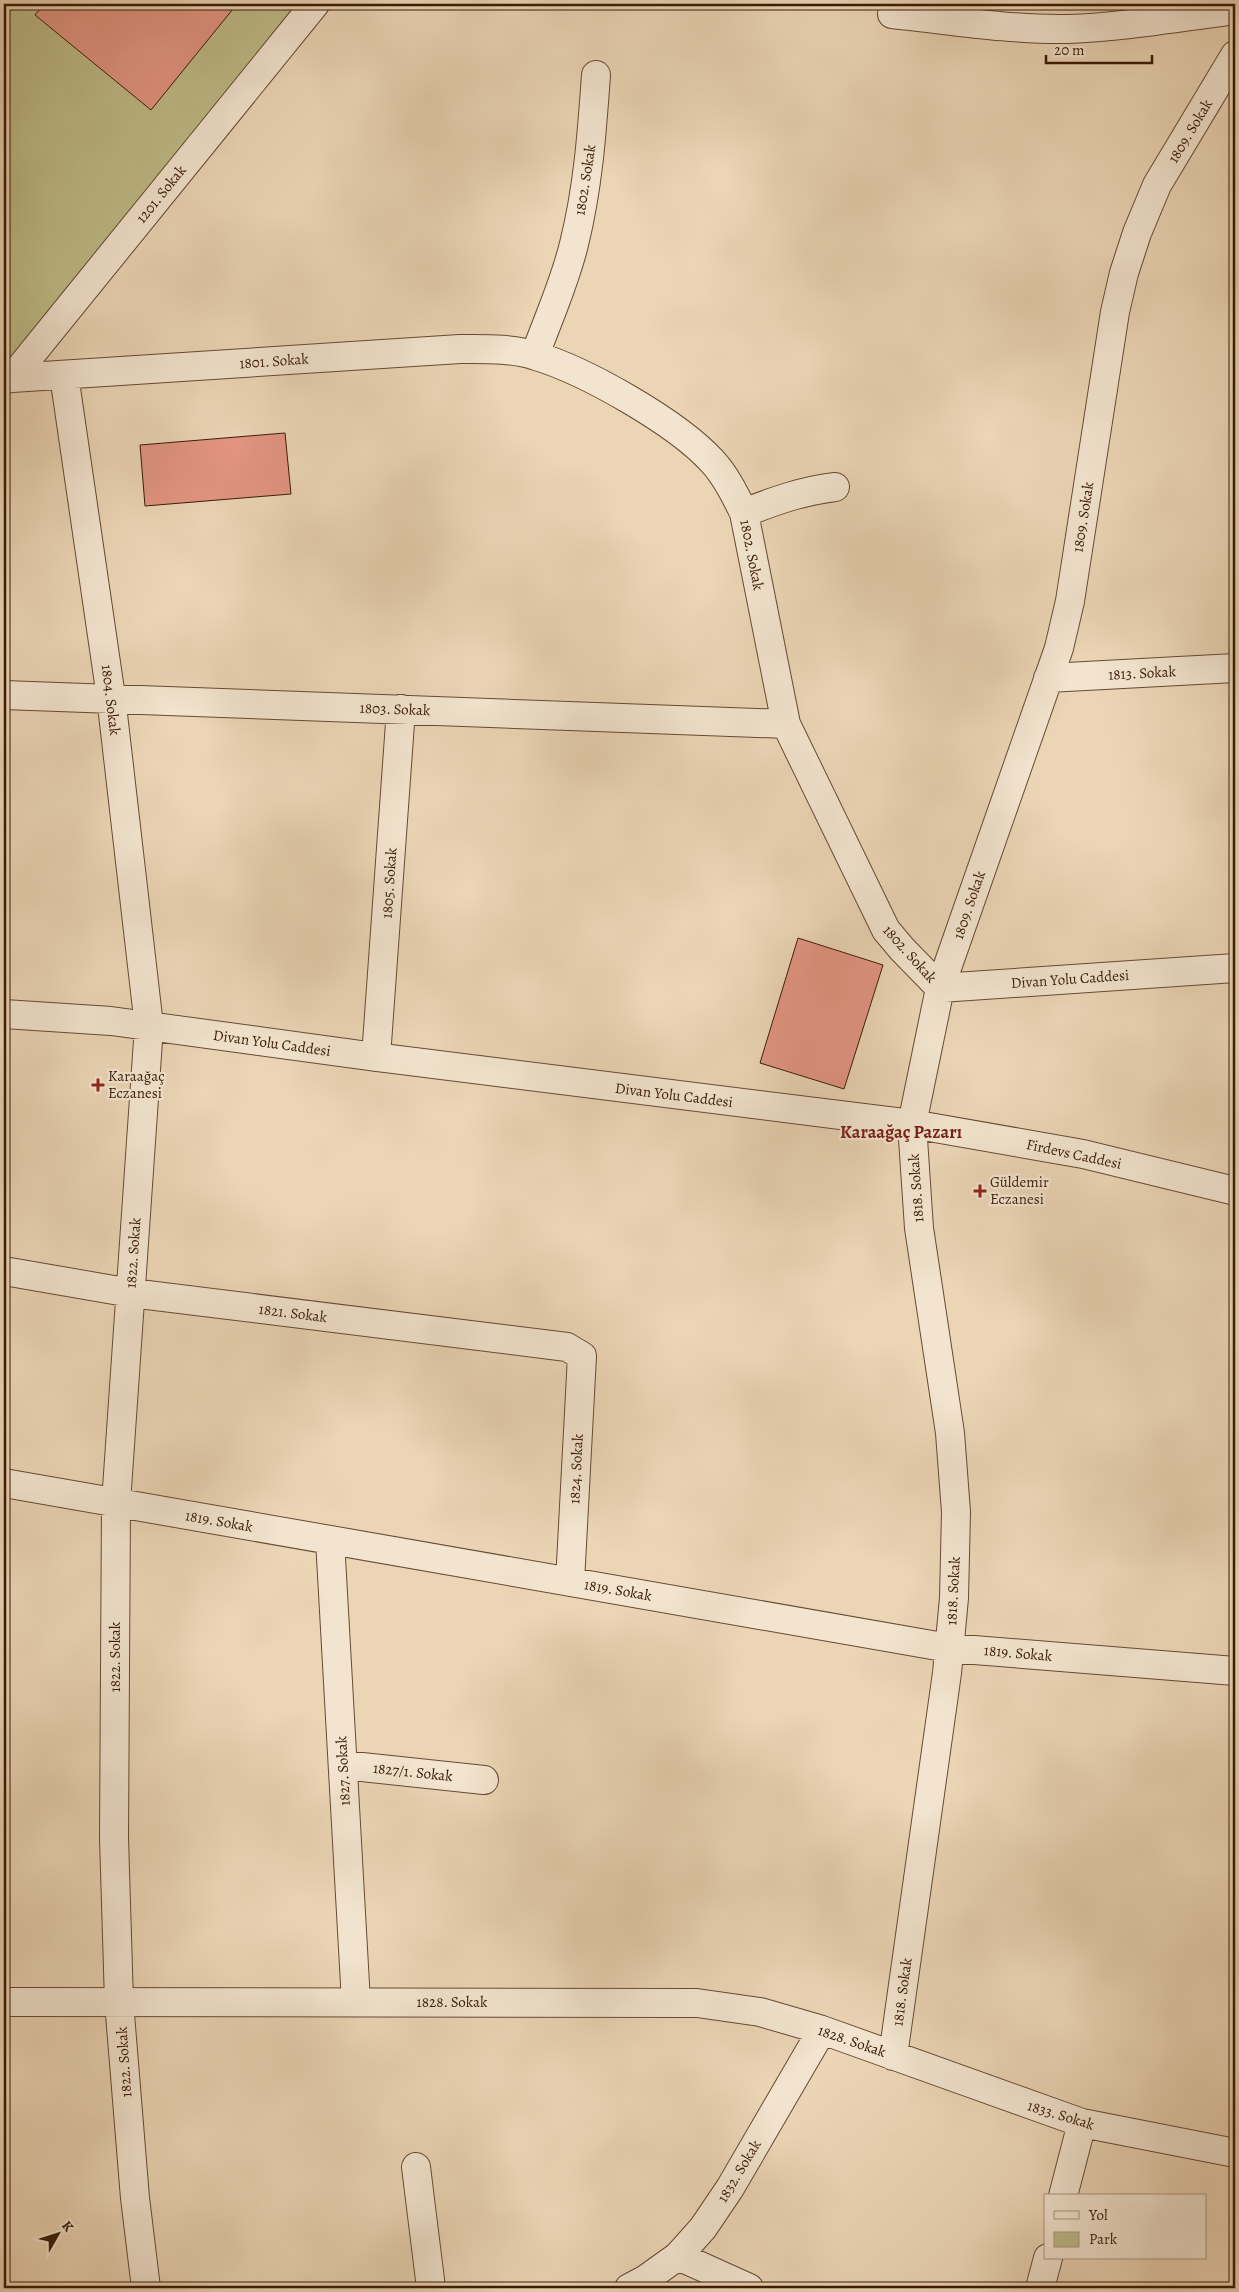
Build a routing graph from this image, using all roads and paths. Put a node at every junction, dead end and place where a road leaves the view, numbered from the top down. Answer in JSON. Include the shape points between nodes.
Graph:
{"nodes":[{"id":1,"x":315,"y":4,"type":"edge"},
{"id":2,"x":1235,"y":10,"type":"edge"},
{"id":3,"x":892,"y":14,"type":"dead end"},
{"id":4,"x":1235,"y":56,"type":"edge"},
{"id":5,"x":596,"y":75,"type":"dead end"},
{"id":6,"x":535,"y":355,"type":"junction"},
{"id":7,"x":64,"y":375,"type":"junction"},
{"id":8,"x":8,"y":378,"type":"edge"},
{"id":9,"x":835,"y":487,"type":"dead end"},
{"id":10,"x":744,"y":513,"type":"junction"},
{"id":11,"x":1235,"y":668,"type":"edge"},
{"id":12,"x":1048,"y":678,"type":"junction"},
{"id":13,"x":4,"y":695,"type":"edge"},
{"id":14,"x":111,"y":697,"type":"junction"},
{"id":15,"x":401,"y":709,"type":"junction"},
{"id":16,"x":786,"y":724,"type":"junction"},
{"id":17,"x":1235,"y":968,"type":"edge"},
{"id":18,"x":940,"y":988,"type":"junction"},
{"id":19,"x":4,"y":1014,"type":"edge"},
{"id":20,"x":149,"y":1026,"type":"junction"},
{"id":21,"x":376,"y":1057,"type":"junction"},
{"id":22,"x":912,"y":1124,"type":"junction"},
{"id":23,"x":1235,"y":1192,"type":"edge"},
{"id":24,"x":4,"y":1271,"type":"edge"},
{"id":25,"x":131,"y":1293,"type":"junction"},
{"id":26,"x":582,"y":1356,"type":"joint"},
{"id":27,"x":4,"y":1483,"type":"edge"},
{"id":28,"x":116,"y":1503,"type":"junction"},
{"id":29,"x":330,"y":1540,"type":"junction"},
{"id":30,"x":570,"y":1582,"type":"junction"},
{"id":31,"x":949,"y":1648,"type":"junction"},
{"id":32,"x":1235,"y":1672,"type":"edge"},
{"id":33,"x":343,"y":1765,"type":"junction"},
{"id":34,"x":484,"y":1780,"type":"dead end"},
{"id":35,"x":4,"y":2002,"type":"edge"},
{"id":36,"x":119,"y":2002,"type":"junction"},
{"id":37,"x":356,"y":2002,"type":"junction"},
{"id":38,"x":822,"y":2030,"type":"junction"},
{"id":39,"x":893,"y":2056,"type":"junction"},
{"id":40,"x":1082,"y":2123,"type":"junction"},
{"id":41,"x":1235,"y":2153,"type":"edge"},
{"id":42,"x":416,"y":2167,"type":"dead end"},
{"id":43,"x":1064,"y":2194,"type":"edge"},
{"id":44,"x":678,"y":2256,"type":"junction"},
{"id":45,"x":1047,"y":2260,"type":"edge"},
{"id":46,"x":642,"y":2285,"type":"edge"},
{"id":47,"x":146,"y":2288,"type":"edge"},
{"id":48,"x":431,"y":2288,"type":"edge"},
{"id":49,"x":750,"y":2288,"type":"edge"},
{"id":50,"x":1040,"y":2288,"type":"edge"}],
"edges":[{"from":1,"to":8,"type":"street","name":"1201. Sokak"},
{"from":2,"to":3,"type":"street","via":[[1117,26],[1067,29]]},
{"from":4,"to":12,"type":"street","name":"1809. Sokak","via":[[1158,185],[1124,273],[1115,312],[1070,601]]},
{"from":5,"to":6,"type":"street","name":"1802. Sokak","via":[[591,151],[574,246]]},
{"from":6,"to":7,"type":"street","name":"1801. Sokak","via":[[504,350],[460,349]]},
{"from":6,"to":10,"type":"street","name":"1802. Sokak","via":[[614,392],[677,431],[712,461],[730,485]]},
{"from":7,"to":8,"type":"street","name":"1801. Sokak"},
{"from":7,"to":14,"type":"street","name":"1804. Sokak"},
{"from":9,"to":10,"type":"street","via":[[808,490]]},
{"from":10,"to":16,"type":"street","name":"1802. Sokak"},
{"from":11,"to":12,"type":"street","name":"1813. Sokak"},
{"from":12,"to":18,"type":"street","name":"1809. Sokak"},
{"from":13,"to":14,"type":"street","name":"1803. Sokak"},
{"from":14,"to":15,"type":"street","name":"1803. Sokak"},
{"from":14,"to":20,"type":"street","name":"1804. Sokak"},
{"from":15,"to":16,"type":"street","name":"1803. Sokak"},
{"from":15,"to":21,"type":"street","name":"1805. Sokak"},
{"from":16,"to":18,"type":"street","name":"1802. Sokak","via":[[886,930]]},
{"from":17,"to":18,"type":"street","name":"Divan Yolu Caddesi"},
{"from":18,"to":22,"type":"street"},
{"from":19,"to":20,"type":"street","name":"Divan Yolu Caddesi"},
{"from":20,"to":21,"type":"street","name":"Divan Yolu Caddesi"},
{"from":20,"to":25,"type":"street","name":"1822. Sokak"},
{"from":21,"to":22,"type":"street","name":"Divan Yolu Caddesi"},
{"from":22,"to":23,"type":"street","name":"Firdevs Caddesi","via":[[1083,1154]]},
{"from":22,"to":31,"type":"street","name":"1818. Sokak","via":[[919,1228],[950,1433],[954,1492],[954,1598]]},
{"from":24,"to":25,"type":"street","name":"1821. Sokak"},
{"from":25,"to":26,"type":"street","name":"1821. Sokak","via":[[567,1348]]},
{"from":25,"to":28,"type":"street","name":"1822. Sokak"},
{"from":26,"to":30,"type":"street","name":"1824. Sokak"},
{"from":27,"to":28,"type":"street","name":"1819. Sokak"},
{"from":28,"to":29,"type":"street","name":"1819. Sokak"},
{"from":28,"to":36,"type":"street","name":"1822. Sokak","via":[[114,1838]]},
{"from":29,"to":30,"type":"street","name":"1819. Sokak"},
{"from":29,"to":33,"type":"street","name":"1827. Sokak"},
{"from":30,"to":31,"type":"street","name":"1819. Sokak"},
{"from":31,"to":32,"type":"street","name":"1819. Sokak"},
{"from":31,"to":39,"type":"street","name":"1818. Sokak"},
{"from":33,"to":34,"type":"street","name":"1827/1. Sokak"},
{"from":33,"to":37,"type":"street","name":"1827. Sokak"},
{"from":35,"to":36,"type":"street","name":"1828. Sokak"},
{"from":36,"to":37,"type":"street","name":"1828. Sokak"},
{"from":36,"to":47,"type":"street","name":"1822. Sokak"},
{"from":37,"to":38,"type":"street","name":"1828. Sokak","via":[[697,2003],[760,2012]]},
{"from":38,"to":39,"type":"street","name":"1828. Sokak"},
{"from":38,"to":44,"type":"street","name":"1832. Sokak","via":[[730,2188],[703,2228]]},
{"from":39,"to":40,"type":"street","name":"1833. Sokak"},
{"from":40,"to":41,"type":"street","name":"1833. Sokak"},
{"from":40,"to":43,"type":"street"},
{"from":42,"to":48,"type":"street"},
{"from":44,"to":46,"type":"street","name":"1832. Sokak"},
{"from":44,"to":49,"type":"street"},
{"from":45,"to":50,"type":"street"}]}
